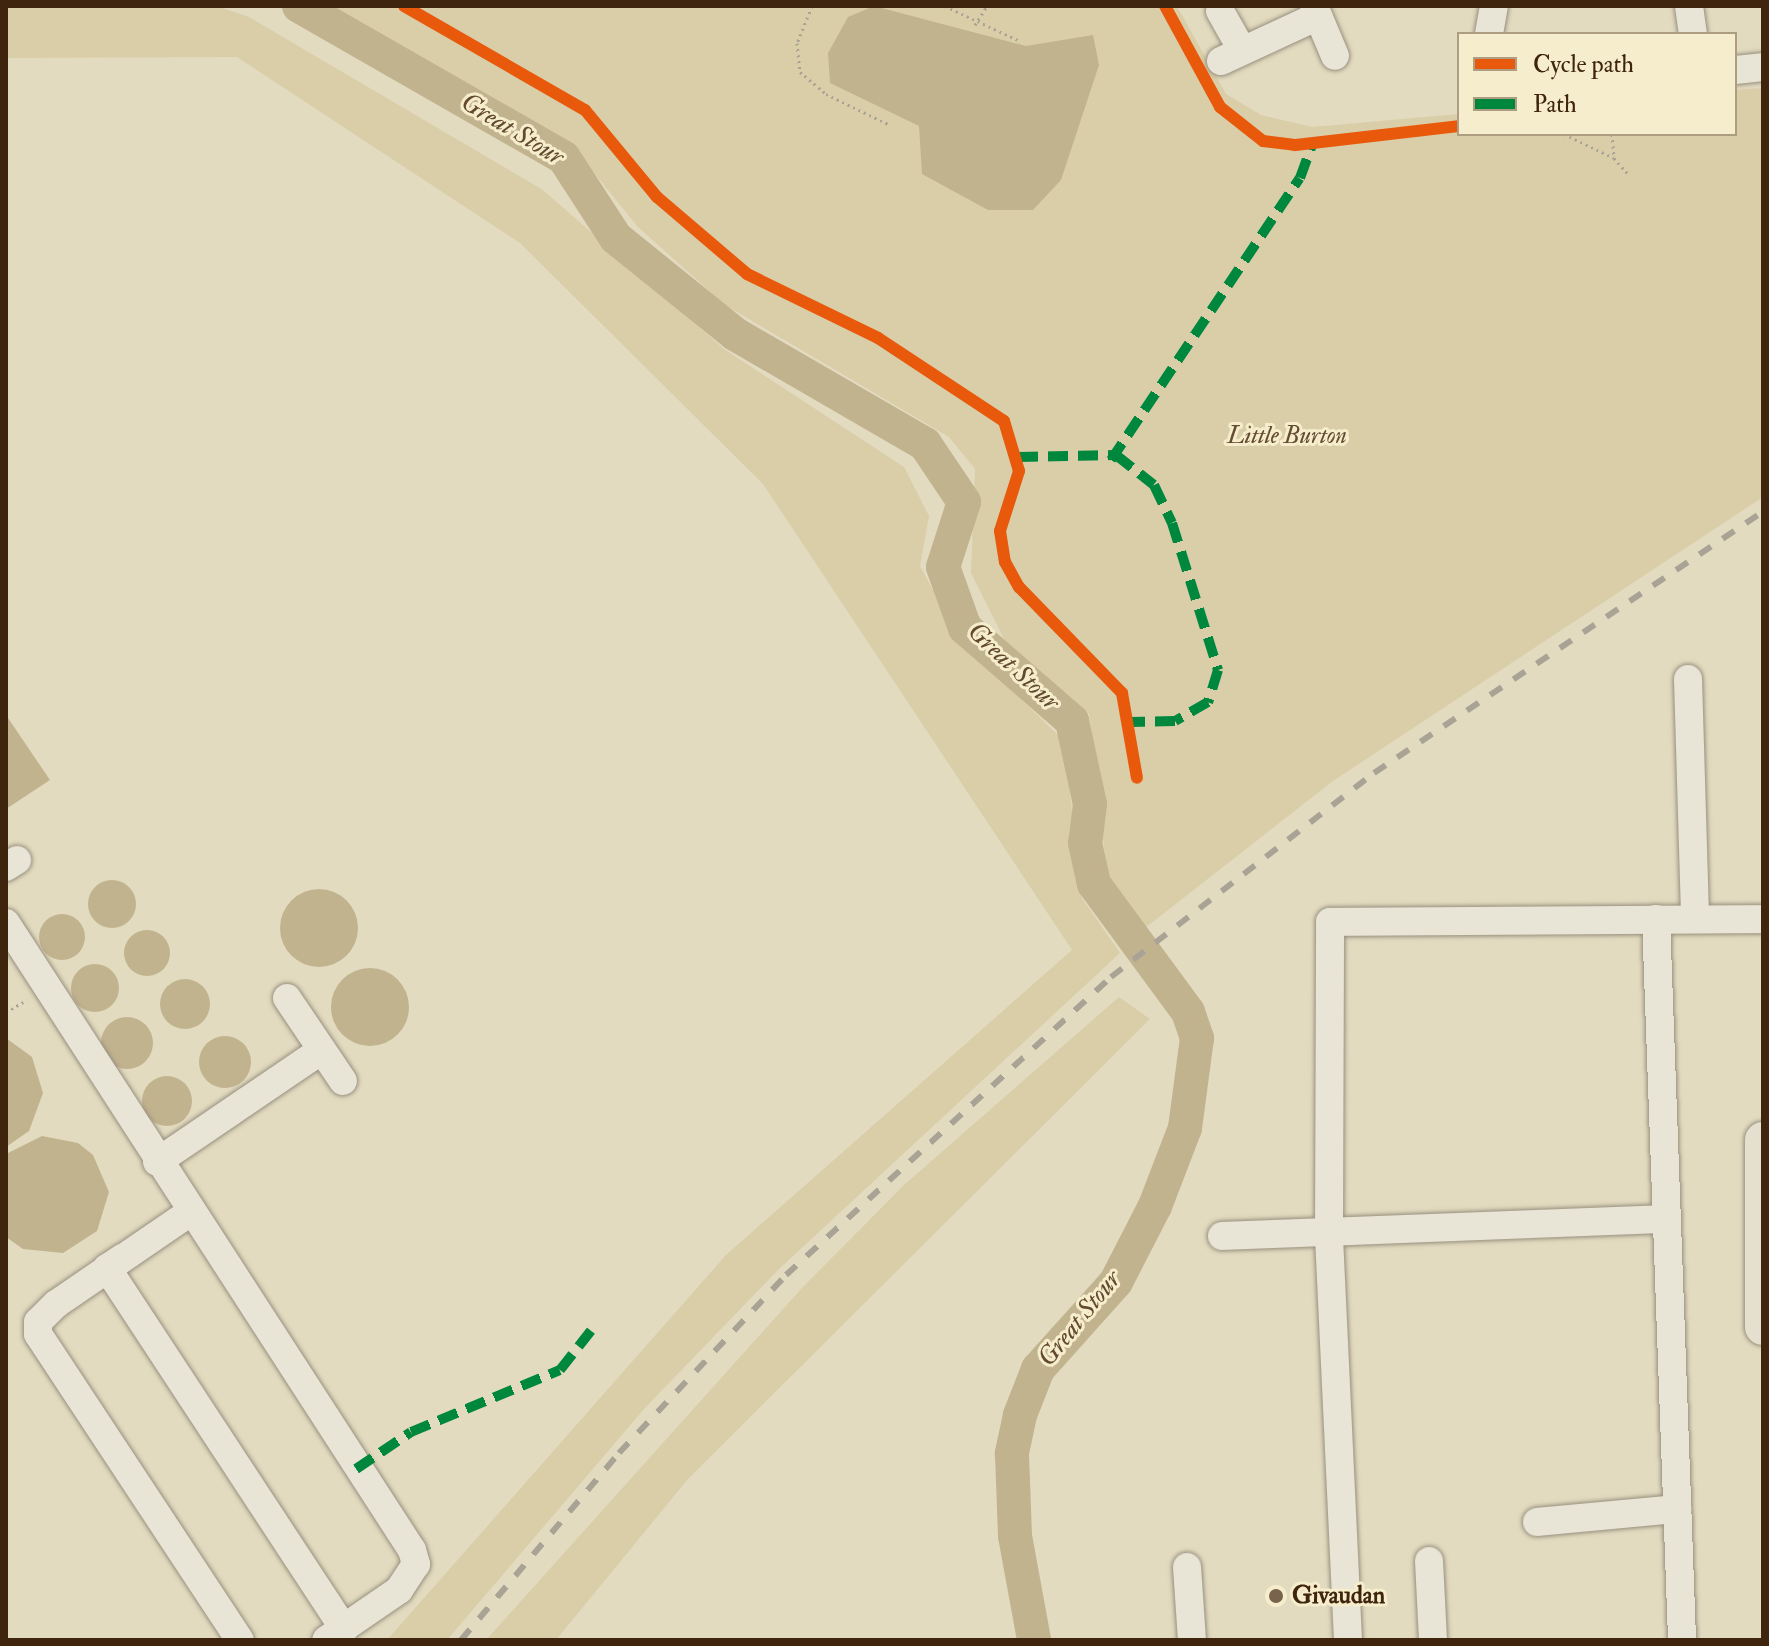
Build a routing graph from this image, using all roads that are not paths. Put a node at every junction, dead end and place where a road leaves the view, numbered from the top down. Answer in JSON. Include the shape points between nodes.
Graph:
{"nodes":[{"id":1,"x":1494,"y":6,"type":"edge"},
{"id":2,"x":1689,"y":6,"type":"edge"},
{"id":3,"x":1220,"y":11,"type":"dead end"},
{"id":4,"x":1316,"y":11,"type":"edge"},
{"id":5,"x":1489,"y":32,"type":"edge"},
{"id":6,"x":1693,"y":32,"type":"edge"},
{"id":7,"x":1335,"y":56,"type":"dead end"},
{"id":8,"x":1763,"y":67,"type":"edge"},
{"id":9,"x":1737,"y":70,"type":"edge"},
{"id":10,"x":1688,"y":679,"type":"dead end"},
{"id":11,"x":1695,"y":918,"type":"junction"},
{"id":12,"x":1656,"y":919,"type":"junction"},
{"id":13,"x":1763,"y":919,"type":"edge"},
{"id":14,"x":6,"y":923,"type":"edge"},
{"id":15,"x":287,"y":998,"type":"dead end"},
{"id":16,"x":322,"y":1050,"type":"junction"},
{"id":17,"x":343,"y":1081,"type":"dead end"},
{"id":18,"x":1763,"y":1140,"type":"edge"},
{"id":19,"x":157,"y":1162,"type":"junction"},
{"id":20,"x":189,"y":1213,"type":"junction"},
{"id":21,"x":1667,"y":1219,"type":"junction"},
{"id":22,"x":1329,"y":1231,"type":"junction"},
{"id":23,"x":1222,"y":1236,"type":"dead end"},
{"id":24,"x":107,"y":1268,"type":"junction"},
{"id":25,"x":1763,"y":1327,"type":"edge"},
{"id":26,"x":1677,"y":1509,"type":"junction"},
{"id":27,"x":1537,"y":1522,"type":"dead end"},
{"id":28,"x":1429,"y":1561,"type":"dead end"},
{"id":29,"x":1187,"y":1567,"type":"dead end"},
{"id":30,"x":335,"y":1634,"type":"edge"},
{"id":31,"x":240,"y":1640,"type":"edge"},
{"id":32,"x":1192,"y":1640,"type":"edge"},
{"id":33,"x":1348,"y":1640,"type":"edge"},
{"id":34,"x":1433,"y":1640,"type":"edge"},
{"id":35,"x":1682,"y":1640,"type":"edge"}],
"edges":[{"from":1,"to":5,"type":"street"},
{"from":2,"to":6,"type":"street"},
{"from":3,"to":4,"type":"street","via":[[1232,56]]},
{"from":4,"to":7,"type":"street"},
{"from":8,"to":9,"type":"street"},
{"from":10,"to":11,"type":"street"},
{"from":11,"to":12,"type":"street"},
{"from":11,"to":13,"type":"street"},
{"from":12,"to":21,"type":"street"},
{"from":12,"to":22,"type":"street","via":[[1330,922]]},
{"from":14,"to":19,"type":"street"},
{"from":15,"to":16,"type":"street"},
{"from":16,"to":17,"type":"street"},
{"from":16,"to":19,"type":"street"},
{"from":18,"to":25,"type":"main road"},
{"from":19,"to":20,"type":"street"},
{"from":20,"to":24,"type":"street"},
{"from":20,"to":30,"type":"street","via":[[412,1550],[416,1564],[399,1590]]},
{"from":21,"to":22,"type":"street"},
{"from":21,"to":26,"type":"street"},
{"from":22,"to":23,"type":"street"},
{"from":22,"to":33,"type":"street"},
{"from":24,"to":30,"type":"street"},
{"from":24,"to":31,"type":"street","via":[[56,1304],[38,1322],[38,1334]]},
{"from":26,"to":27,"type":"street"},
{"from":26,"to":35,"type":"street"},
{"from":28,"to":34,"type":"street"},
{"from":29,"to":32,"type":"street"}]}
